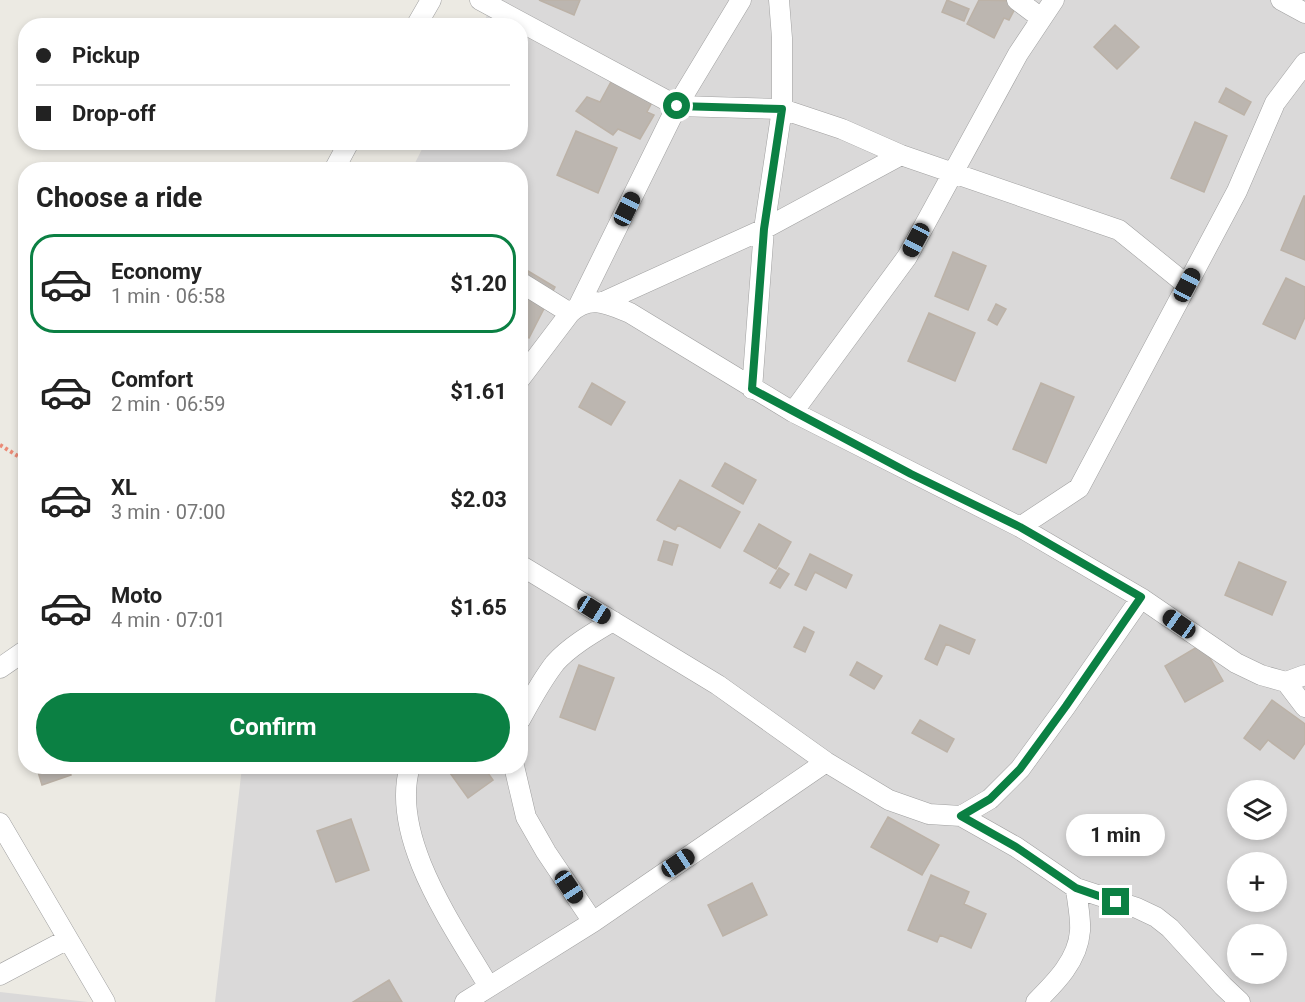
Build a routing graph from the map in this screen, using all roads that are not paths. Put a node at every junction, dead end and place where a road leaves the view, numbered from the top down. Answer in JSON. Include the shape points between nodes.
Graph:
{"nodes":[{"id":1,"x":431,"y":0,"type":"edge"},
{"id":2,"x":480,"y":0,"type":"edge"},
{"id":3,"x":741,"y":0,"type":"edge"},
{"id":4,"x":779,"y":0,"type":"edge"},
{"id":5,"x":1017,"y":0,"type":"edge"},
{"id":6,"x":1054,"y":0,"type":"edge"},
{"id":7,"x":1281,"y":0,"type":"edge"},
{"id":8,"x":1305,"y":13,"type":"edge"},
{"id":9,"x":421,"y":18,"type":"edge"},
{"id":10,"x":513,"y":18,"type":"edge"},
{"id":11,"x":1041,"y":18,"type":"junction"},
{"id":12,"x":528,"y":26,"type":"edge"},
{"id":13,"x":1305,"y":63,"type":"edge"},
{"id":14,"x":677,"y":106,"type":"junction"},
{"id":15,"x":782,"y":109,"type":"junction"},
{"id":16,"x":901,"y":155,"type":"junction"},
{"id":17,"x":952,"y":171,"type":"junction"},
{"id":18,"x":764,"y":229,"type":"junction"},
{"id":19,"x":1187,"y":285,"type":"junction"},
{"id":20,"x":528,"y":286,"type":"edge"},
{"id":21,"x":603,"y":302,"type":"junction"},
{"id":22,"x":575,"y":309,"type":"junction"},
{"id":23,"x":528,"y":369,"type":"edge"},
{"id":24,"x":752,"y":389,"type":"junction"},
{"id":25,"x":793,"y":412,"type":"junction"},
{"id":26,"x":1020,"y":527,"type":"junction"},
{"id":27,"x":528,"y":570,"type":"edge"},
{"id":28,"x":1141,"y":597,"type":"junction"},
{"id":29,"x":613,"y":621,"type":"junction"},
{"id":30,"x":18,"y":656,"type":"edge"},
{"id":31,"x":0,"y":668,"type":"edge"},
{"id":32,"x":1305,"y":675,"type":"edge"},
{"id":33,"x":1286,"y":682,"type":"junction"},
{"id":34,"x":528,"y":706,"type":"edge"},
{"id":35,"x":1305,"y":707,"type":"edge"},
{"id":36,"x":826,"y":762,"type":"junction"},
{"id":37,"x":409,"y":774,"type":"edge"},
{"id":38,"x":516,"y":774,"type":"edge"},
{"id":39,"x":961,"y":816,"type":"junction"},
{"id":40,"x":0,"y":823,"type":"edge"},
{"id":41,"x":1076,"y":888,"type":"junction"},
{"id":42,"x":593,"y":922,"type":"junction"},
{"id":43,"x":68,"y":939,"type":"junction"},
{"id":44,"x":0,"y":975,"type":"edge"},
{"id":45,"x":489,"y":987,"type":"junction"},
{"id":46,"x":105,"y":1002,"type":"edge"},
{"id":47,"x":465,"y":1002,"type":"edge"},
{"id":48,"x":1036,"y":1002,"type":"edge"},
{"id":49,"x":1240,"y":1002,"type":"edge"}],
"edges":[{"from":1,"to":9,"type":"street"},
{"from":2,"to":10,"type":"street"},
{"from":3,"to":14,"type":"street"},
{"from":4,"to":15,"type":"street"},
{"from":5,"to":11,"type":"street"},
{"from":6,"to":11,"type":"street"},
{"from":7,"to":8,"type":"street"},
{"from":11,"to":17,"type":"street"},
{"from":12,"to":14,"type":"street"},
{"from":13,"to":19,"type":"street","via":[[1275,103],[1237,191]]},
{"from":14,"to":15,"type":"street"},
{"from":14,"to":22,"type":"street"},
{"from":15,"to":16,"type":"street"},
{"from":15,"to":18,"type":"street"},
{"from":16,"to":17,"type":"street"},
{"from":16,"to":18,"type":"street"},
{"from":17,"to":19,"type":"street","via":[[1119,230]]},
{"from":17,"to":25,"type":"street","via":[[907,257]]},
{"from":18,"to":21,"type":"street"},
{"from":18,"to":24,"type":"street"},
{"from":19,"to":26,"type":"street","via":[[1079,488]]},
{"from":20,"to":22,"type":"street"},
{"from":21,"to":22,"type":"street"},
{"from":21,"to":24,"type":"street","via":[[630,314]]},
{"from":22,"to":23,"type":"street"},
{"from":24,"to":25,"type":"street"},
{"from":25,"to":26,"type":"street"},
{"from":26,"to":28,"type":"street"},
{"from":27,"to":29,"type":"street"},
{"from":28,"to":33,"type":"street","via":[[1236,663]]},
{"from":28,"to":39,"type":"street","via":[[1020,769],[990,799]]},
{"from":29,"to":34,"type":"street","via":[[557,661]]},
{"from":29,"to":36,"type":"street","via":[[718,685]]},
{"from":30,"to":31,"type":"street"},
{"from":32,"to":33,"type":"street"},
{"from":33,"to":35,"type":"street"},
{"from":36,"to":39,"type":"street","via":[[889,800],[929,814]]},
{"from":36,"to":42,"type":"street"},
{"from":37,"to":45,"type":"street","via":[[405,795],[408,825],[429,884]]},
{"from":38,"to":42,"type":"street","via":[[526,817]]},
{"from":39,"to":41,"type":"street"},
{"from":40,"to":43,"type":"street"},
{"from":41,"to":48,"type":"street","via":[[1080,931],[1073,958]]},
{"from":41,"to":49,"type":"street","via":[[1156,917]]},
{"from":42,"to":45,"type":"street"},
{"from":43,"to":44,"type":"street"},
{"from":43,"to":46,"type":"street"},
{"from":45,"to":47,"type":"street"}]}
